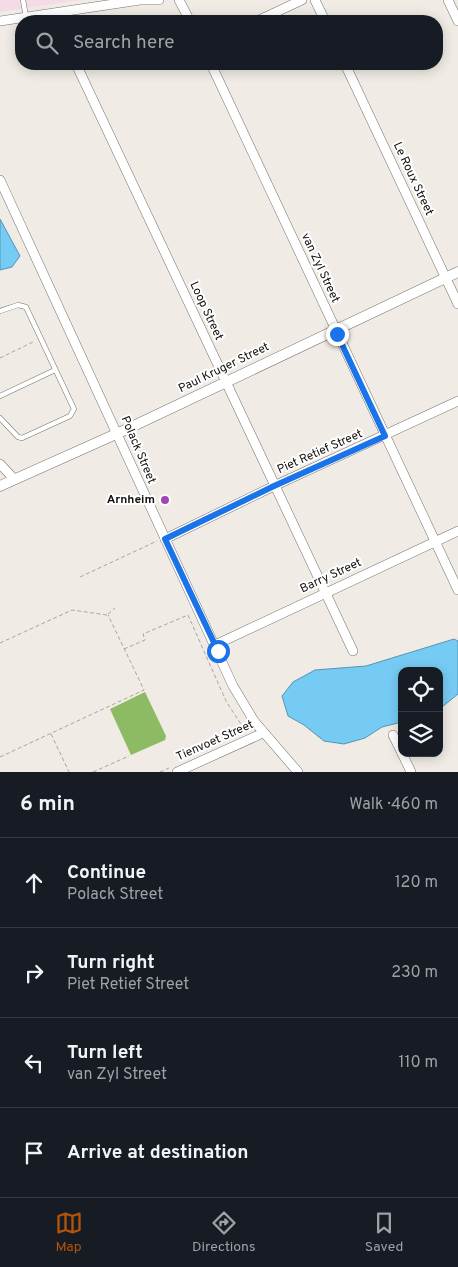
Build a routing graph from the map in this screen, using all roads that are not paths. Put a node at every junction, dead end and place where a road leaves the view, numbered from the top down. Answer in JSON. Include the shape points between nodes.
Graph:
{"nodes":[{"id":1,"x":23,"y":0,"type":"edge"},
{"id":2,"x":140,"y":0,"type":"edge"},
{"id":3,"x":159,"y":0,"type":"edge"},
{"id":4,"x":179,"y":0,"type":"edge"},
{"id":5,"x":302,"y":0,"type":"edge"},
{"id":6,"x":315,"y":0,"type":"edge"},
{"id":7,"x":448,"y":0,"type":"edge"},
{"id":8,"x":104,"y":3,"type":"edge"},
{"id":9,"x":26,"y":15,"type":"edge"},
{"id":10,"x":61,"y":15,"type":"edge"},
{"id":11,"x":187,"y":15,"type":"edge"},
{"id":12,"x":270,"y":15,"type":"edge"},
{"id":13,"x":322,"y":15,"type":"edge"},
{"id":14,"x":15,"y":19,"type":"edge"},
{"id":15,"x":0,"y":21,"type":"edge"},
{"id":16,"x":458,"y":21,"type":"edge"},
{"id":17,"x":79,"y":70,"type":"edge"},
{"id":18,"x":215,"y":70,"type":"edge"},
{"id":19,"x":348,"y":70,"type":"edge"},
{"id":20,"x":0,"y":180,"type":"edge"},
{"id":21,"x":458,"y":272,"type":"edge"},
{"id":22,"x":446,"y":278,"type":"junction"},
{"id":23,"x":458,"y":304,"type":"edge"},
{"id":24,"x":0,"y":310,"type":"edge"},
{"id":25,"x":335,"y":329,"type":"junction"},
{"id":26,"x":56,"y":370,"type":"junction"},
{"id":27,"x":225,"y":381,"type":"junction"},
{"id":28,"x":0,"y":396,"type":"edge"},
{"id":29,"x":458,"y":401,"type":"edge"},
{"id":30,"x":0,"y":418,"type":"edge"},
{"id":31,"x":117,"y":433,"type":"junction"},
{"id":32,"x":385,"y":436,"type":"junction"},
{"id":33,"x":0,"y":464,"type":"edge"},
{"id":34,"x":14,"y":479,"type":"junction"},
{"id":35,"x":0,"y":486,"type":"edge"},
{"id":36,"x":274,"y":486,"type":"junction"},
{"id":37,"x":458,"y":531,"type":"edge"},
{"id":38,"x":165,"y":538,"type":"junction"},
{"id":39,"x":435,"y":542,"type":"junction"},
{"id":40,"x":458,"y":590,"type":"edge"},
{"id":41,"x":325,"y":592,"type":"junction"},
{"id":42,"x":215,"y":645,"type":"junction"},
{"id":43,"x":353,"y":650,"type":"dead end"},
{"id":44,"x":263,"y":733,"type":"junction"},
{"id":45,"x":393,"y":735,"type":"dead end"},
{"id":46,"x":398,"y":745,"type":"edge"},
{"id":47,"x":404,"y":757,"type":"edge"},
{"id":48,"x":173,"y":770,"type":"edge"},
{"id":49,"x":298,"y":772,"type":"edge"},
{"id":50,"x":411,"y":772,"type":"edge"}],
"edges":[{"from":1,"to":9,"type":"lane"},
{"from":2,"to":3,"type":"street"},
{"from":2,"to":8,"type":"street"},
{"from":4,"to":11,"type":"street"},
{"from":5,"to":12,"type":"street"},
{"from":6,"to":13,"type":"street"},
{"from":7,"to":16,"type":"street"},
{"from":8,"to":10,"type":"street"},
{"from":14,"to":15,"type":"street"},
{"from":17,"to":27,"type":"street","name":"Loop Street"},
{"from":18,"to":25,"type":"street","name":"van Zyl Street"},
{"from":19,"to":22,"type":"street","name":"Le Roux Street"},
{"from":20,"to":31,"type":"street","name":"Polack Street"},
{"from":21,"to":22,"type":"street","name":"Paul Kruger Street"},
{"from":22,"to":23,"type":"street","name":"Le Roux Street"},
{"from":22,"to":25,"type":"street","name":"Paul Kruger Street"},
{"from":24,"to":26,"type":"lane","via":[[18,305],[26,307]]},
{"from":25,"to":27,"type":"street","name":"Paul Kruger Street"},
{"from":25,"to":32,"type":"street","name":"van Zyl Street"},
{"from":26,"to":28,"type":"lane"},
{"from":26,"to":30,"type":"lane","via":[[73,407],[70,416],[22,438]]},
{"from":27,"to":31,"type":"street","name":"Paul Kruger Street"},
{"from":27,"to":36,"type":"street","name":"Loop Street"},
{"from":29,"to":32,"type":"street","name":"Piet Retief Street"},
{"from":31,"to":34,"type":"street","name":"Paul Kruger Street"},
{"from":31,"to":38,"type":"street","name":"Polack Street"},
{"from":32,"to":36,"type":"street","name":"Piet Retief Street"},
{"from":32,"to":39,"type":"street","name":"van Zyl Street"},
{"from":33,"to":34,"type":"street"},
{"from":34,"to":35,"type":"street","name":"Paul Kruger Street"},
{"from":36,"to":38,"type":"street","name":"Piet Retief Street"},
{"from":36,"to":41,"type":"street","name":"Loop Street"},
{"from":37,"to":39,"type":"street","name":"Barry Street"},
{"from":38,"to":42,"type":"street","name":"Polack Street"},
{"from":39,"to":40,"type":"street","name":"van Zyl Street"},
{"from":39,"to":41,"type":"street","name":"Barry Street"},
{"from":41,"to":42,"type":"street","name":"Barry Street"},
{"from":41,"to":43,"type":"street","name":"Loop Street"},
{"from":42,"to":44,"type":"street","name":"Polack Street","via":[[237,693]]},
{"from":44,"to":48,"type":"street","name":"Tienvoet Street"},
{"from":44,"to":49,"type":"street","name":"Polack Street"},
{"from":45,"to":46,"type":"street"},
{"from":47,"to":50,"type":"street"}]}
